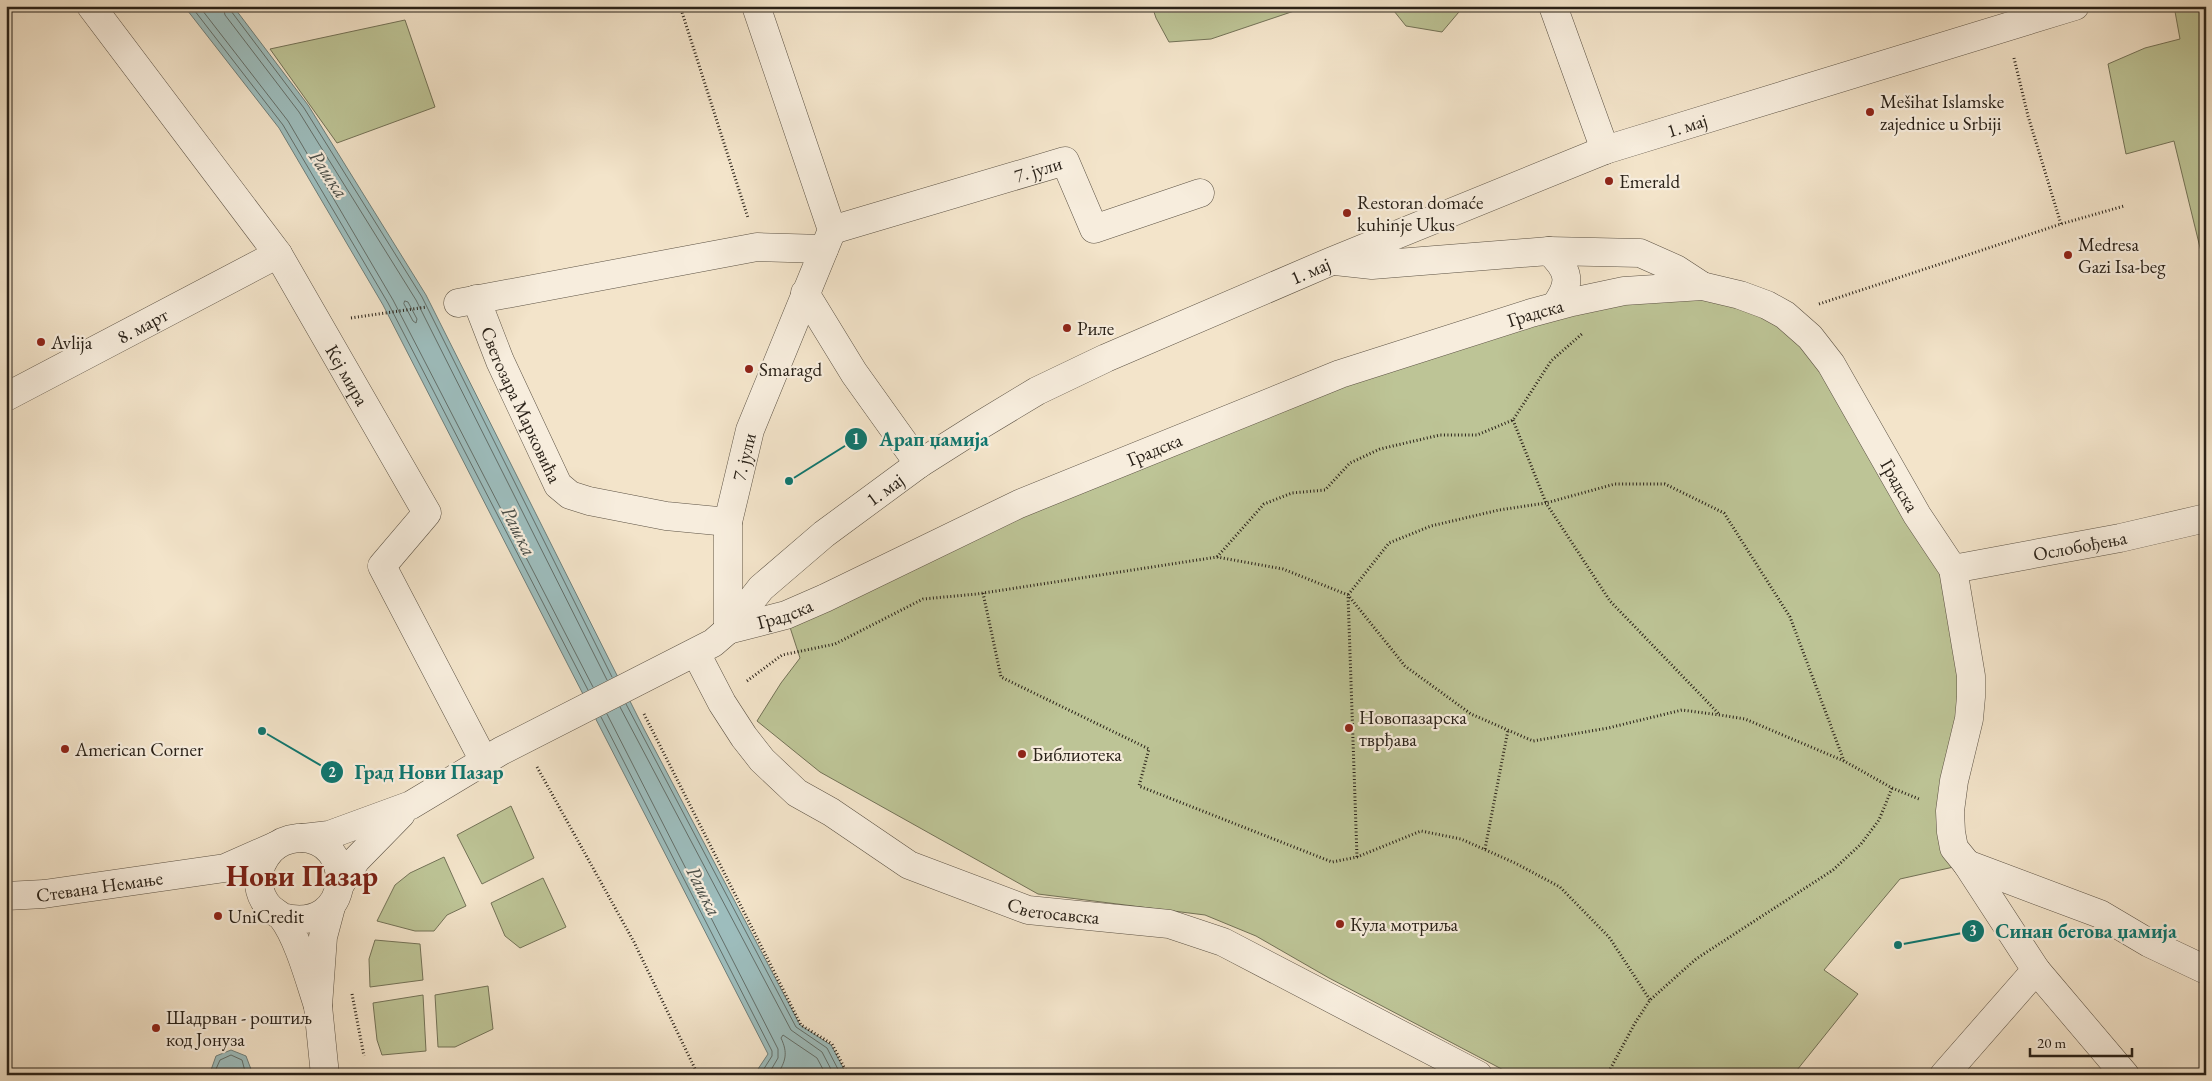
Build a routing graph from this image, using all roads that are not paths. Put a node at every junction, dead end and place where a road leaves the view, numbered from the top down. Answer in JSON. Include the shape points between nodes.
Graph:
{"nodes":[{"id":1,"x":91,"y":6,"type":"edge"},
{"id":2,"x":756,"y":6,"type":"edge"},
{"id":3,"x":1553,"y":6,"type":"edge"},
{"id":4,"x":2075,"y":6,"type":"edge"},
{"id":5,"x":2002,"y":16,"type":"edge"},
{"id":6,"x":1605,"y":150,"type":"junction"},
{"id":7,"x":1200,"y":193,"type":"dead end"},
{"id":8,"x":828,"y":240,"type":"junction"},
{"id":9,"x":1549,"y":251,"type":"junction"},
{"id":10,"x":278,"y":254,"type":"junction"},
{"id":11,"x":1332,"y":260,"type":"junction"},
{"id":12,"x":1702,"y":286,"type":"junction"},
{"id":13,"x":805,"y":293,"type":"junction"},
{"id":14,"x":1555,"y":306,"type":"junction"},
{"id":15,"x":6,"y":397,"type":"edge"},
{"id":16,"x":919,"y":464,"type":"junction"},
{"id":17,"x":2206,"y":518,"type":"edge"},
{"id":18,"x":728,"y":522,"type":"junction"},
{"id":19,"x":1953,"y":569,"type":"junction"},
{"id":20,"x":712,"y":642,"type":"junction"},
{"id":21,"x":484,"y":761,"type":"junction"},
{"id":22,"x":411,"y":805,"type":"junction"},
{"id":23,"x":303,"y":838,"type":"junction"},
{"id":24,"x":274,"y":846,"type":"junction"},
{"id":25,"x":1967,"y":864,"type":"junction"},
{"id":26,"x":192,"y":874,"type":"junction"},
{"id":27,"x":336,"y":895,"type":"junction"},
{"id":28,"x":6,"y":896,"type":"edge"},
{"id":29,"x":262,"y":897,"type":"junction"},
{"id":30,"x":282,"y":917,"type":"junction"},
{"id":31,"x":2036,"y":970,"type":"junction"},
{"id":32,"x":2206,"y":970,"type":"edge"},
{"id":33,"x":318,"y":1006,"type":"junction"},
{"id":34,"x":325,"y":1075,"type":"edge"},
{"id":35,"x":1478,"y":1075,"type":"edge"},
{"id":36,"x":1944,"y":1075,"type":"edge"},
{"id":37,"x":2125,"y":1075,"type":"edge"}],
"edges":[{"from":1,"to":10,"type":"street","name":"Кеј мира"},
{"from":2,"to":8,"type":"street"},
{"from":3,"to":6,"type":"street"},
{"from":4,"to":5,"type":"street","name":"1. мај"},
{"from":5,"to":6,"type":"street","name":"1. мај"},
{"from":6,"to":11,"type":"street","name":"1. мај"},
{"from":7,"to":8,"type":"street","name":"7. јули","via":[[1094,229],[1065,160]]},
{"from":8,"to":13,"type":"street","name":"7. јули"},
{"from":8,"to":18,"type":"street","name":"Светозара Марковића","via":[[757,247],[466,301],[500,361],[558,486],[570,495],[589,501],[666,516]]},
{"from":9,"to":11,"type":"street","via":[[1402,264],[1372,265]]},
{"from":9,"to":12,"type":"street","via":[[1640,253],[1676,269]]},
{"from":9,"to":14,"type":"street","via":[[1562,263],[1566,276],[1566,291]]},
{"from":10,"to":15,"type":"street","name":"8. март"},
{"from":10,"to":21,"type":"street","name":"Кеј мира","via":[[427,513],[382,566]]},
{"from":11,"to":16,"type":"street","name":"1. мај","via":[[1037,391]]},
{"from":12,"to":14,"type":"street","name":"Градска","via":[[1624,291]]},
{"from":12,"to":19,"type":"street","name":"Градска","via":[[1740,294],[1785,316],[1810,337],[1831,364],[1917,515]]},
{"from":13,"to":16,"type":"street","via":[[854,373]]},
{"from":13,"to":18,"type":"street","name":"7. јули","via":[[750,430]]},
{"from":14,"to":20,"type":"street","name":"Градска","via":[[1340,374],[1019,504],[817,602]]},
{"from":16,"to":20,"type":"street","name":"1. мај","via":[[824,534],[761,588]]},
{"from":17,"to":19,"type":"street","name":"Ослобођења","via":[[2120,538]]},
{"from":18,"to":20,"type":"street","name":"7. јули"},
{"from":19,"to":25,"type":"street","name":"Градска","via":[[1971,676],[1971,697],[1950,811],[1954,848]]},
{"from":20,"to":21,"type":"street","name":"1. мај"},
{"from":20,"to":35,"type":"street","name":"Светосавска","via":[[722,703],[768,766],[797,793],[909,865],[1028,910],[1169,924],[1223,942]]},
{"from":21,"to":22,"type":"street"},
{"from":22,"to":23,"type":"street","via":[[328,836]]},
{"from":22,"to":27,"type":"street","via":[[356,860]]},
{"from":23,"to":24,"type":"street"},
{"from":23,"to":27,"type":"street","via":[[316,841],[335,858],[340,870]]},
{"from":24,"to":26,"type":"street","via":[[224,868]]},
{"from":24,"to":29,"type":"street","via":[[260,870],[258,884]]},
{"from":25,"to":31,"type":"street","name":"Градска"},
{"from":25,"to":32,"type":"street","via":[[2100,914]]},
{"from":26,"to":28,"type":"street","name":"Стевана Немање"},
{"from":26,"to":29,"type":"street","via":[[220,879]]},
{"from":27,"to":30,"type":"street","via":[[321,915],[308,920]]},
{"from":27,"to":33,"type":"street","via":[[322,937]]},
{"from":29,"to":30,"type":"street","via":[[270,909]]},
{"from":30,"to":33,"type":"street","via":[[306,969]]},
{"from":31,"to":36,"type":"street"},
{"from":31,"to":37,"type":"street","name":"Градска"},
{"from":33,"to":34,"type":"street"}]}
